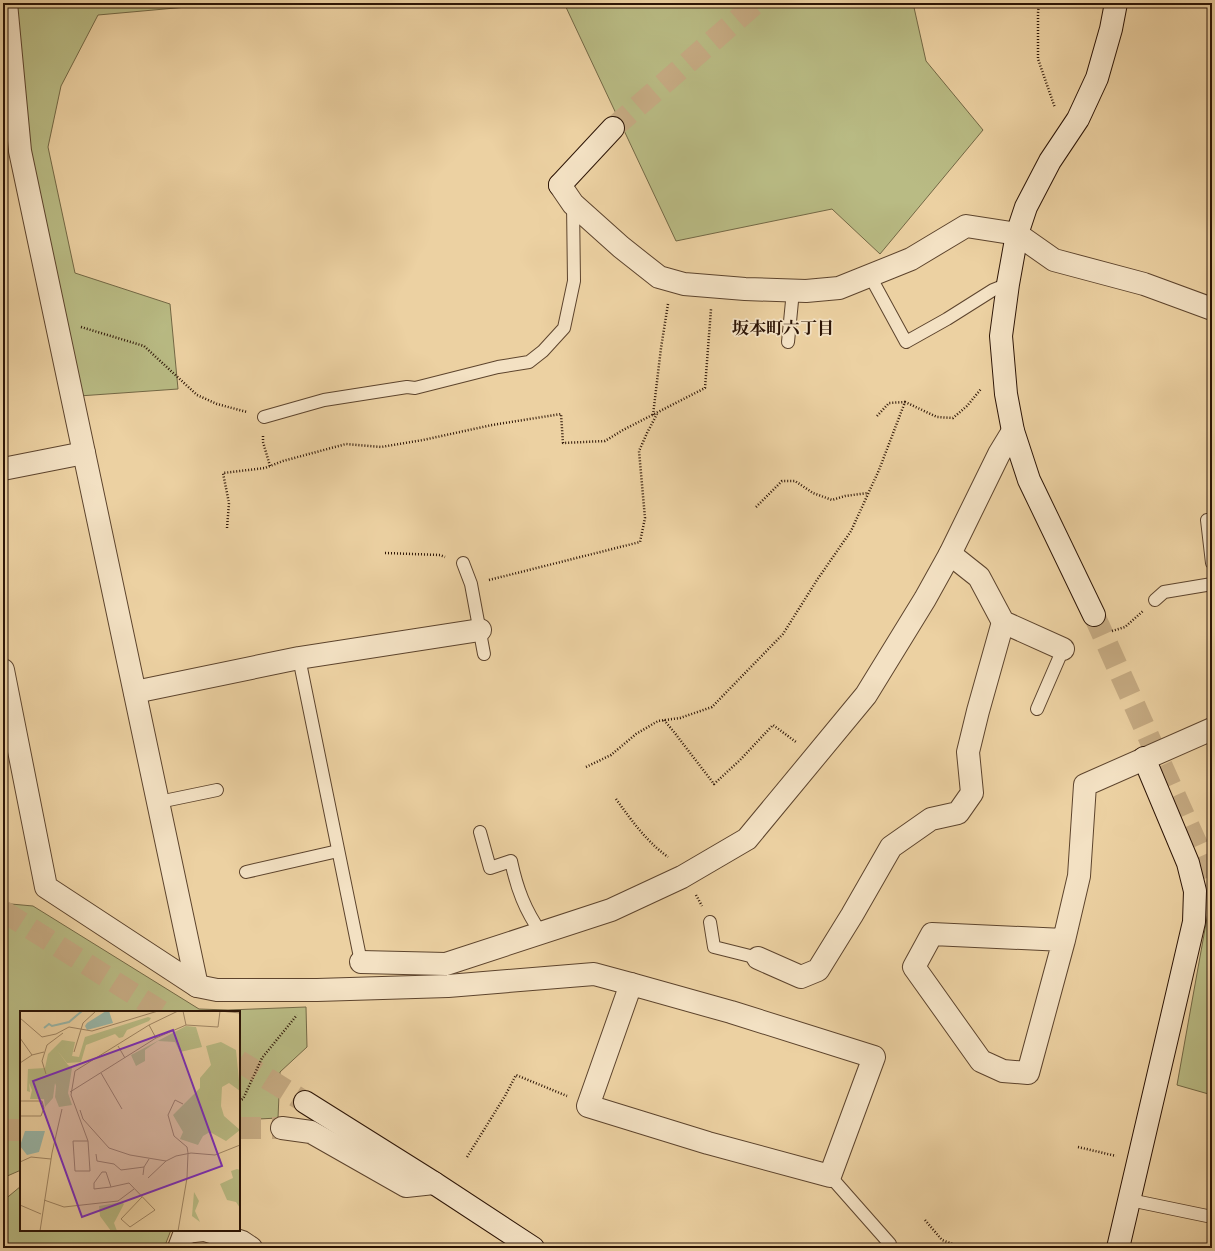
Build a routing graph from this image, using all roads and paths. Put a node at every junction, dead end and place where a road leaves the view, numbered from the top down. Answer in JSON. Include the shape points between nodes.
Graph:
{"nodes":[{"id":1,"x":6,"y":3,"type":"edge"},
{"id":2,"x":1039,"y":3,"type":"edge"},
{"id":3,"x":1116,"y":3,"type":"edge"},
{"id":4,"x":1055,"y":108,"type":"dead end"},
{"id":5,"x":613,"y":128,"type":"tunnel mouth"},
{"id":6,"x":11,"y":152,"type":"edge"},
{"id":7,"x":573,"y":204,"type":"junction"},
{"id":8,"x":1018,"y":234,"type":"junction"},
{"id":9,"x":870,"y":276,"type":"junction"},
{"id":10,"x":1008,"y":284,"type":"junction"},
{"id":11,"x":713,"y":286,"type":"junction"},
{"id":12,"x":793,"y":291,"type":"junction"},
{"id":13,"x":668,"y":301,"type":"dead end"},
{"id":14,"x":1212,"y":309,"type":"edge"},
{"id":15,"x":56,"y":320,"type":"junction"},
{"id":16,"x":788,"y":342,"type":"dead end"},
{"id":17,"x":1004,"y":372,"type":"junction"},
{"id":18,"x":905,"y":402,"type":"junction"},
{"id":19,"x":658,"y":412,"type":"junction"},
{"id":20,"x":652,"y":416,"type":"junction"},
{"id":21,"x":877,"y":416,"type":"dead end"},
{"id":22,"x":264,"y":417,"type":"junction"},
{"id":23,"x":1013,"y":431,"type":"junction"},
{"id":24,"x":84,"y":453,"type":"junction"},
{"id":25,"x":270,"y":466,"type":"junction"},
{"id":26,"x":3,"y":469,"type":"edge"},
{"id":27,"x":869,"y":493,"type":"junction"},
{"id":28,"x":756,"y":507,"type":"dead end"},
{"id":29,"x":1207,"y":520,"type":"dead end"},
{"id":30,"x":227,"y":528,"type":"dead end"},
{"id":31,"x":385,"y":553,"type":"dead end"},
{"id":32,"x":950,"y":554,"type":"junction"},
{"id":33,"x":462,"y":563,"type":"joint"},
{"id":34,"x":1212,"y":563,"type":"edge"},
{"id":35,"x":471,"y":584,"type":"junction"},
{"id":36,"x":1212,"y":584,"type":"edge"},
{"id":37,"x":1155,"y":600,"type":"dead end"},
{"id":38,"x":1094,"y":615,"type":"tunnel mouth"},
{"id":39,"x":1002,"y":622,"type":"junction"},
{"id":40,"x":480,"y":630,"type":"junction"},
{"id":41,"x":1063,"y":649,"type":"joint"},
{"id":42,"x":484,"y":654,"type":"dead end"},
{"id":43,"x":299,"y":658,"type":"junction"},
{"id":44,"x":3,"y":670,"type":"edge"},
{"id":45,"x":135,"y":692,"type":"junction"},
{"id":46,"x":1037,"y":709,"type":"dead end"},
{"id":47,"x":664,"y":720,"type":"junction"},
{"id":48,"x":1212,"y":729,"type":"edge"},
{"id":49,"x":815,"y":757,"type":"junction"},
{"id":50,"x":1144,"y":758,"type":"junction"},
{"id":51,"x":586,"y":767,"type":"dead end"},
{"id":52,"x":216,"y":790,"type":"dead end"},
{"id":53,"x":616,"y":799,"type":"dead end"},
{"id":54,"x":159,"y":802,"type":"junction"},
{"id":55,"x":480,"y":832,"type":"dead end"},
{"id":56,"x":338,"y":851,"type":"junction"},
{"id":57,"x":246,"y":872,"type":"dead end"},
{"id":58,"x":685,"y":875,"type":"junction"},
{"id":59,"x":710,"y":922,"type":"joint"},
{"id":60,"x":541,"y":933,"type":"junction"},
{"id":61,"x":1064,"y":940,"type":"junction"},
{"id":62,"x":758,"y":958,"type":"joint"},
{"id":63,"x":361,"y":962,"type":"joint"},
{"id":64,"x":631,"y":984,"type":"junction"},
{"id":65,"x":197,"y":986,"type":"junction"},
{"id":66,"x":317,"y":990,"type":"junction"},
{"id":67,"x":558,"y":1092,"type":"dead end"},
{"id":68,"x":240,"y":1100,"type":"edge"},
{"id":69,"x":305,"y":1102,"type":"tunnel mouth"},
{"id":70,"x":282,"y":1128,"type":"tunnel mouth"},
{"id":71,"x":1078,"y":1147,"type":"dead end"},
{"id":72,"x":1114,"y":1155,"type":"dead end"},
{"id":73,"x":466,"y":1157,"type":"dead end"},
{"id":74,"x":830,"y":1176,"type":"junction"},
{"id":75,"x":434,"y":1183,"type":"junction"},
{"id":76,"x":1130,"y":1200,"type":"junction"},
{"id":77,"x":1212,"y":1217,"type":"edge"},
{"id":78,"x":925,"y":1220,"type":"dead end"},
{"id":79,"x":194,"y":1231,"type":"edge"},
{"id":80,"x":207,"y":1231,"type":"edge"},
{"id":81,"x":890,"y":1244,"type":"dead end"},
{"id":82,"x":179,"y":1248,"type":"edge"},
{"id":83,"x":251,"y":1248,"type":"edge"},
{"id":84,"x":533,"y":1248,"type":"edge"},
{"id":85,"x":963,"y":1248,"type":"edge"},
{"id":86,"x":1118,"y":1248,"type":"edge"}],
"edges":[{"from":1,"to":6,"type":"street"},
{"from":2,"to":4,"type":"path","via":[[1038,59]]},
{"from":3,"to":8,"type":"street","via":[[1097,78],[1078,119],[1050,161],[1026,207]]},
{"from":5,"to":7,"type":"street","via":[[560,186]]},
{"from":6,"to":15,"type":"street"},
{"from":7,"to":11,"type":"street","via":[[658,277],[684,284]]},
{"from":7,"to":22,"type":"lane","via":[[574,281],[564,328],[529,362],[498,367],[415,388],[407,387],[324,400]]},
{"from":8,"to":9,"type":"street","via":[[966,226],[911,259]]},
{"from":8,"to":10,"type":"street"},
{"from":8,"to":14,"type":"street","via":[[1054,260],[1144,284]]},
{"from":9,"to":10,"type":"lane","via":[[906,342],[993,290]]},
{"from":9,"to":12,"type":"street","via":[[839,288]]},
{"from":10,"to":17,"type":"street","via":[[1001,336]]},
{"from":11,"to":12,"type":"street"},
{"from":11,"to":19,"type":"path","via":[[705,388]]},
{"from":12,"to":16,"type":"lane"},
{"from":13,"to":20,"type":"path"},
{"from":15,"to":22,"type":"path","via":[[144,346],[197,395],[217,404]]},
{"from":15,"to":24,"type":"street"},
{"from":17,"to":18,"type":"path","via":[[986,384],[953,418],[937,417]]},
{"from":17,"to":23,"type":"street"},
{"from":18,"to":21,"type":"path","via":[[889,403]]},
{"from":18,"to":27,"type":"path"},
{"from":19,"to":20,"type":"path"},
{"from":19,"to":35,"type":"path","via":[[639,451],[645,518],[640,542]]},
{"from":20,"to":25,"type":"path","via":[[605,440],[563,443],[561,414],[381,446],[346,444]]},
{"from":22,"to":25,"type":"path","via":[[263,442]]},
{"from":23,"to":32,"type":"street"},
{"from":23,"to":38,"type":"street","via":[[1029,480]]},
{"from":24,"to":26,"type":"street"},
{"from":24,"to":45,"type":"street"},
{"from":25,"to":30,"type":"path","via":[[223,473],[229,503]]},
{"from":27,"to":28,"type":"path","via":[[832,500],[813,493],[795,481],[782,481]]},
{"from":27,"to":47,"type":"path","via":[[852,531],[783,634],[712,707],[680,718]]},
{"from":29,"to":34,"type":"lane"},
{"from":31,"to":33,"type":"path","via":[[440,555]]},
{"from":32,"to":39,"type":"street","via":[[979,577]]},
{"from":32,"to":49,"type":"street","via":[[925,600],[866,695]]},
{"from":33,"to":35,"type":"lane"},
{"from":35,"to":40,"type":"lane"},
{"from":36,"to":37,"type":"lane","via":[[1164,592]]},
{"from":39,"to":41,"type":"street"},
{"from":39,"to":62,"type":"street","via":[[968,752],[972,793],[958,813],[931,819],[891,847],[818,970],[801,976]]},
{"from":40,"to":42,"type":"lane"},
{"from":40,"to":43,"type":"street"},
{"from":41,"to":46,"type":"lane"},
{"from":43,"to":45,"type":"street"},
{"from":43,"to":56,"type":"lane"},
{"from":44,"to":65,"type":"street","via":[[46,887]]},
{"from":45,"to":54,"type":"street"},
{"from":47,"to":49,"type":"path","via":[[714,784],[773,725]]},
{"from":47,"to":51,"type":"path","via":[[636,734],[611,755]]},
{"from":48,"to":50,"type":"street"},
{"from":49,"to":58,"type":"street","via":[[747,839]]},
{"from":50,"to":61,"type":"street","via":[[1085,785],[1079,876]]},
{"from":50,"to":76,"type":"street","via":[[1188,863],[1195,891],[1194,922]]},
{"from":52,"to":54,"type":"lane"},
{"from":53,"to":58,"type":"path","via":[[655,848],[673,860]]},
{"from":54,"to":65,"type":"street"},
{"from":55,"to":60,"type":"lane","via":[[490,868],[511,861],[529,916]]},
{"from":56,"to":57,"type":"lane"},
{"from":56,"to":63,"type":"lane"},
{"from":58,"to":59,"type":"path"},
{"from":58,"to":60,"type":"street","via":[[611,910]]},
{"from":59,"to":62,"type":"lane","via":[[714,946]]},
{"from":60,"to":63,"type":"street","via":[[446,964]]},
{"from":61,"to":61,"type":"street","via":[[1028,1073],[1003,1071],[981,1061],[914,967],[932,934]]},
{"from":64,"to":66,"type":"street","via":[[594,974],[448,986]]},
{"from":64,"to":74,"type":"street","via":[[874,1057]]},
{"from":64,"to":74,"type":"street","via":[[588,1106],[708,1143]]},
{"from":65,"to":66,"type":"street","via":[[217,990]]},
{"from":66,"to":68,"type":"path","via":[[262,1058]]},
{"from":67,"to":73,"type":"path","via":[[516,1075]]},
{"from":69,"to":75,"type":"street"},
{"from":70,"to":75,"type":"street","via":[[311,1132],[406,1186]]},
{"from":71,"to":72,"type":"path"},
{"from":74,"to":81,"type":"lane"},
{"from":75,"to":84,"type":"street"},
{"from":76,"to":77,"type":"lane"},
{"from":76,"to":86,"type":"street"},
{"from":78,"to":85,"type":"path","via":[[942,1240]]},
{"from":79,"to":82,"type":"street","via":[[185,1232]]},
{"from":80,"to":83,"type":"street","via":[[242,1242]]}]}
